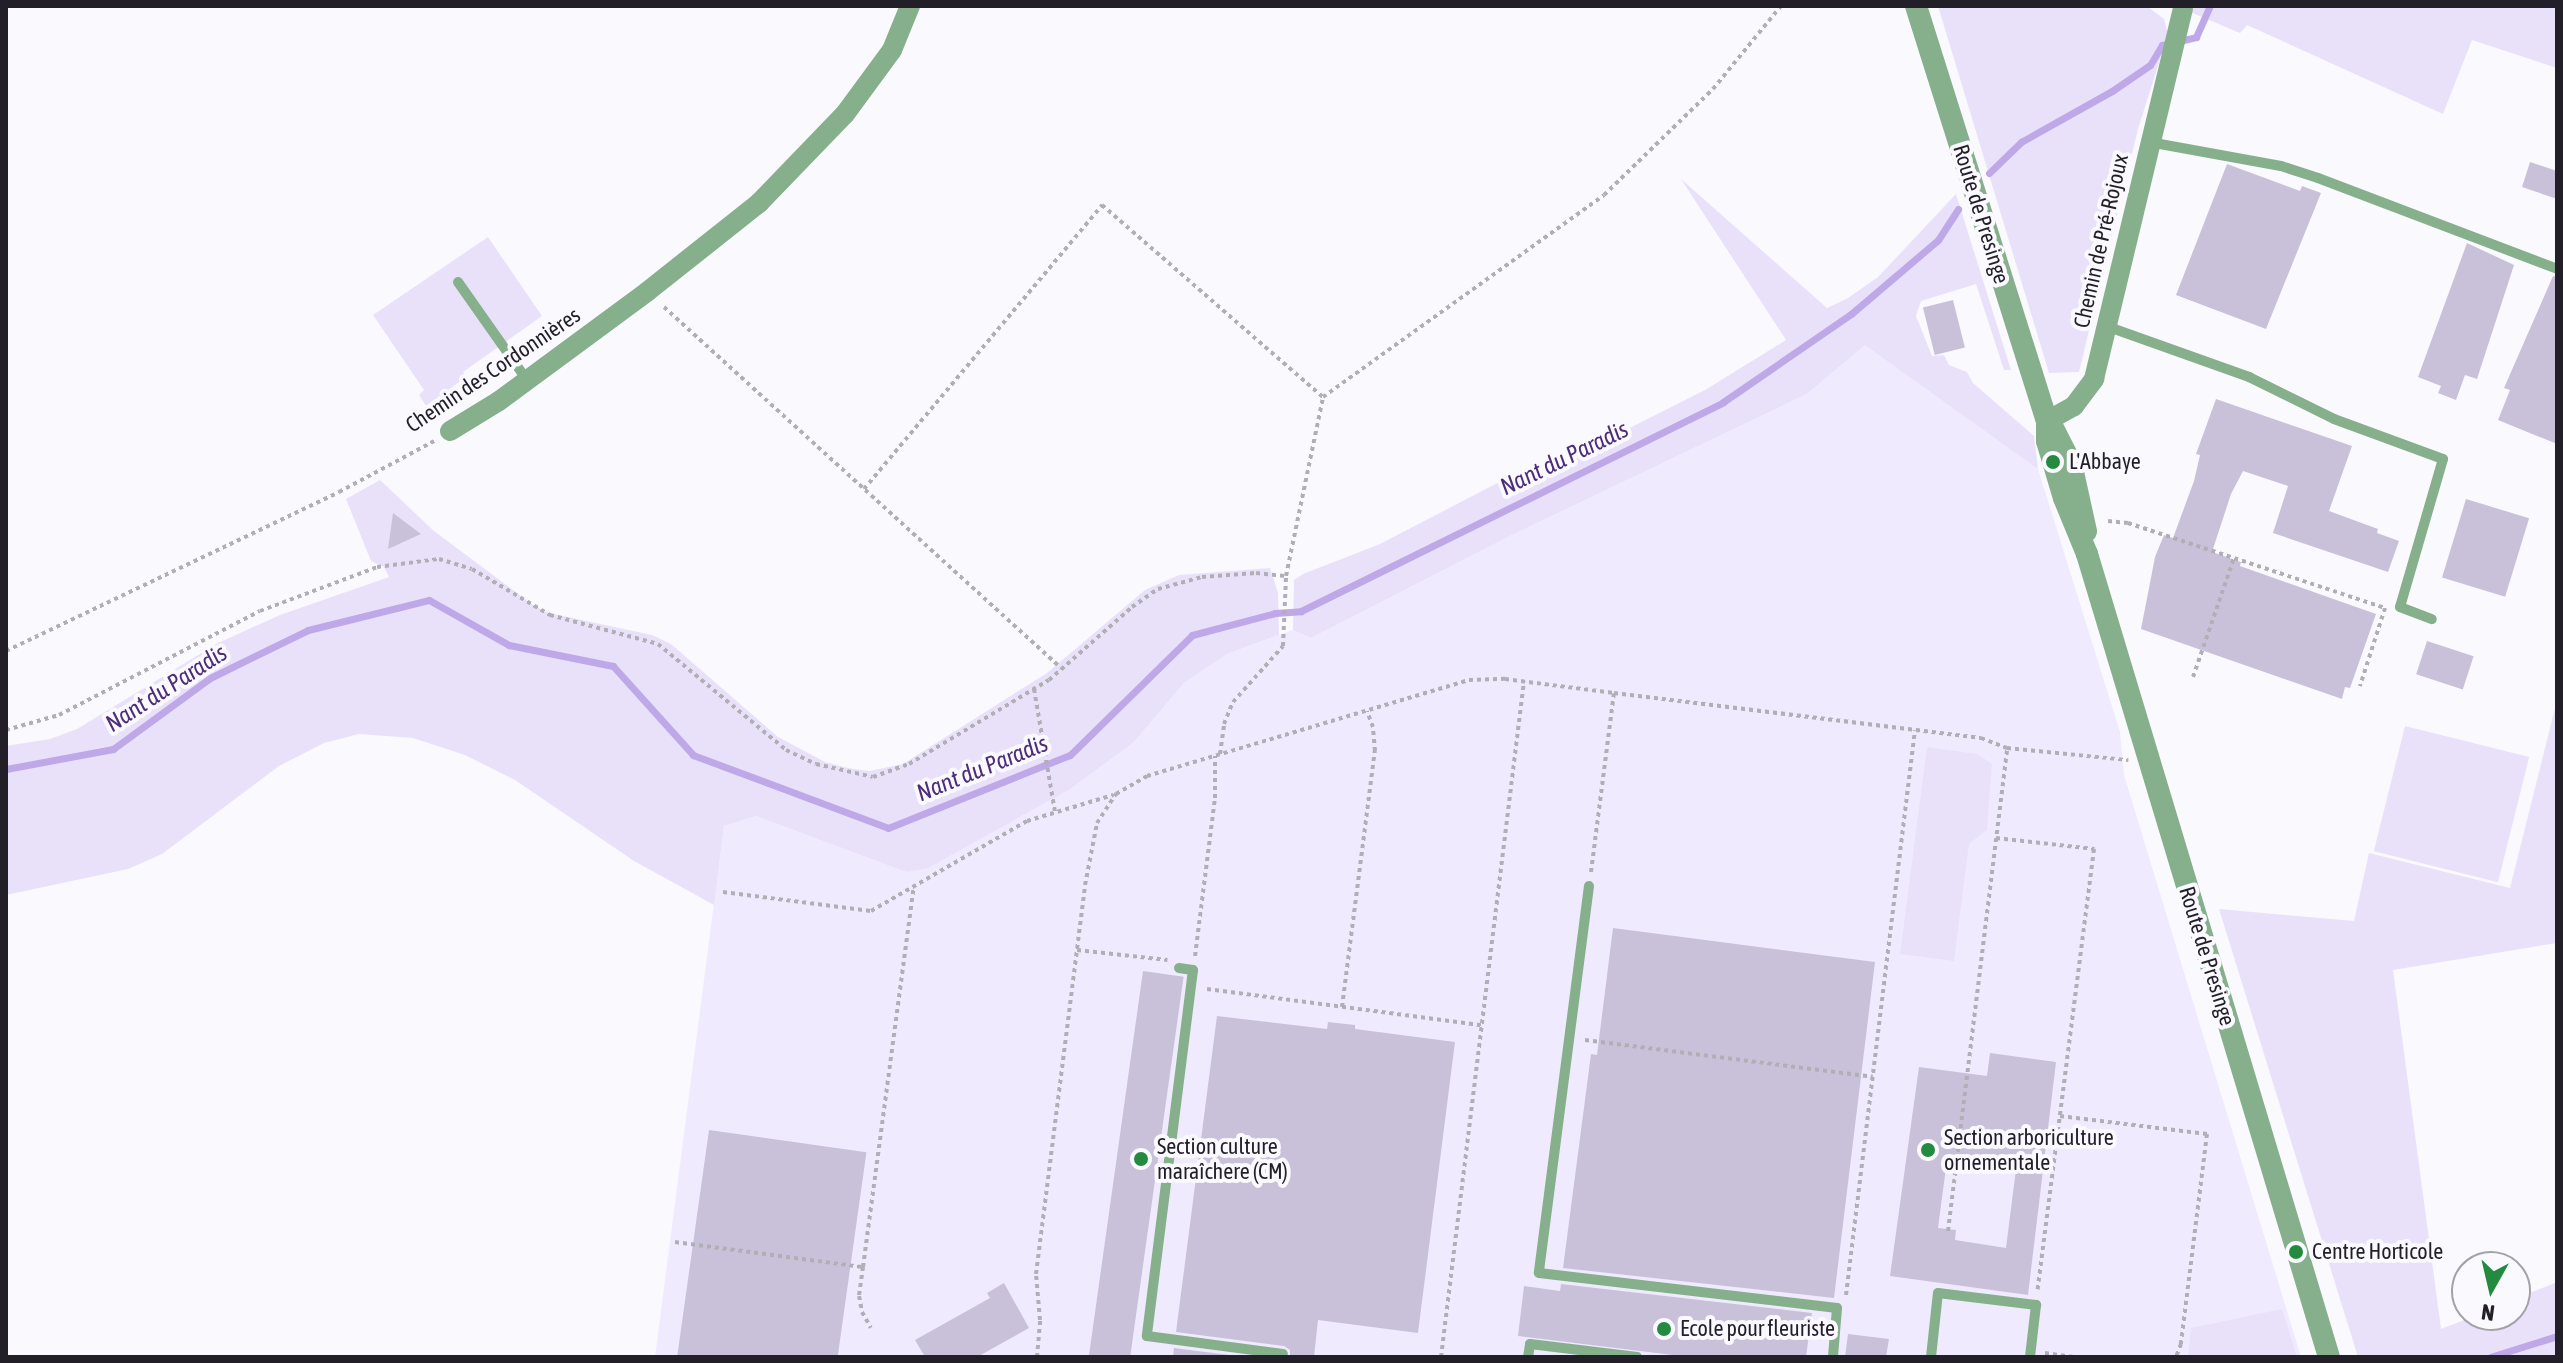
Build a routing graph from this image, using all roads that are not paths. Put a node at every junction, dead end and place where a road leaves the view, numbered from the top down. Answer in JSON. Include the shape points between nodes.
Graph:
{"nodes":[{"id":1,"x":910,"y":6,"type":"edge"},
{"id":2,"x":1916,"y":6,"type":"edge"},
{"id":3,"x":2183,"y":9,"type":"dead end"},
{"id":4,"x":2149,"y":142,"type":"junction"},
{"id":5,"x":2557,"y":269,"type":"edge"},
{"id":6,"x":458,"y":282,"type":"dead end"},
{"id":7,"x":2106,"y":326,"type":"junction"},
{"id":8,"x":527,"y":380,"type":"junction"},
{"id":9,"x":2047,"y":421,"type":"junction"},
{"id":10,"x":450,"y":431,"type":"road end"},
{"id":11,"x":2432,"y":619,"type":"dead end"},
{"id":12,"x":1589,"y":886,"type":"road end"},
{"id":13,"x":1179,"y":968,"type":"dead end"},
{"id":14,"x":1283,"y":1354,"type":"dead end"},
{"id":15,"x":2030,"y":1354,"type":"edge"},
{"id":16,"x":1528,"y":1357,"type":"edge"},
{"id":17,"x":1637,"y":1357,"type":"edge"},
{"id":18,"x":1833,"y":1357,"type":"edge"},
{"id":19,"x":1931,"y":1357,"type":"edge"},
{"id":20,"x":2329,"y":1357,"type":"edge"}],
"edges":[{"from":1,"to":8,"type":"street","name":"Chemin des Cordonnières","via":[[892,50],[805,159],[759,203]]},
{"from":2,"to":9,"type":"street","name":"Route de Presinge"},
{"from":3,"to":4,"type":"street","name":"Chemin de Pré-Rojoux"},
{"from":4,"to":5,"type":"lane","via":[[2281,166]]},
{"from":4,"to":7,"type":"street","name":"Chemin de Pré-Rojoux"},
{"from":6,"to":8,"type":"lane"},
{"from":7,"to":9,"type":"street","name":"Chemin de Pré-Rojoux","via":[[2087,392]]},
{"from":7,"to":11,"type":"lane","via":[[2249,377],[2334,419],[2443,459],[2400,607]]},
{"from":8,"to":10,"type":"street","name":"Chemin des Cordonnières"},
{"from":9,"to":20,"type":"street","name":"Route de Presinge","via":[[2047,441],[2064,498],[2087,554]]},
{"from":12,"to":18,"type":"lane","via":[[1539,1273],[1837,1308]]},
{"from":13,"to":14,"type":"lane","via":[[1193,970],[1147,1336]]},
{"from":15,"to":19,"type":"lane","via":[[2036,1305],[1938,1293]]},
{"from":16,"to":17,"type":"lane","via":[[1530,1344]]}]}
